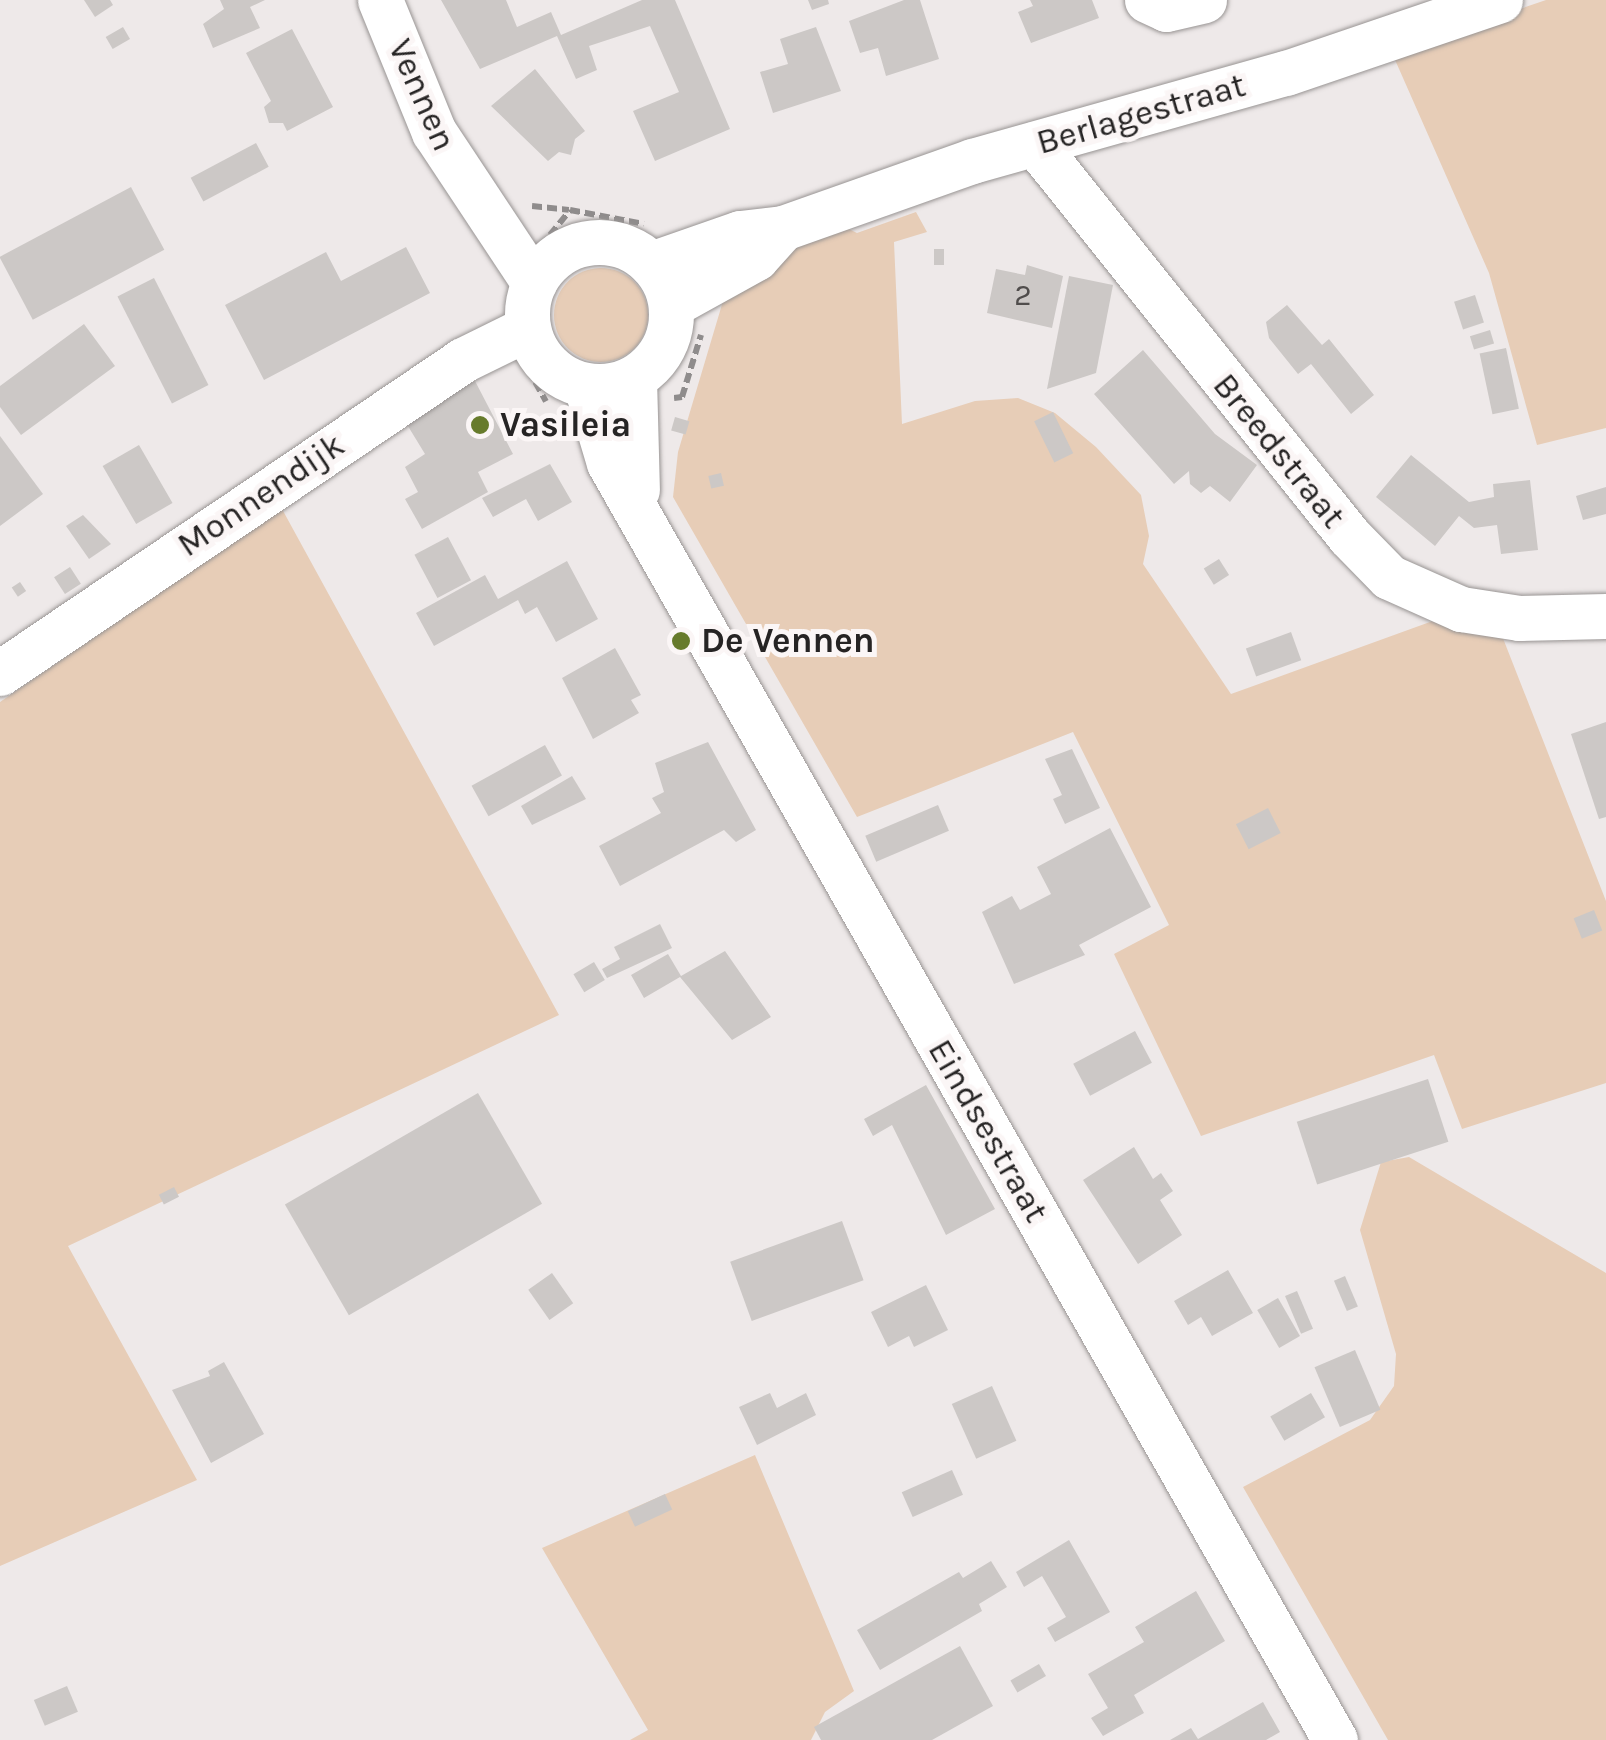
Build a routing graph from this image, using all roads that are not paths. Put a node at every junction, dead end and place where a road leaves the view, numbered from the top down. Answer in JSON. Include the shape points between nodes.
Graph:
{"nodes":[{"id":1,"x":380,"y":0,"type":"edge"},
{"id":2,"x":1147,"y":0,"type":"edge"},
{"id":3,"x":1204,"y":0,"type":"edge"},
{"id":4,"x":1500,"y":0,"type":"edge"},
{"id":5,"x":1035,"y":144,"type":"junction"},
{"id":6,"x":783,"y":228,"type":"junction"},
{"id":7,"x":650,"y":244,"type":"junction"},
{"id":8,"x":545,"y":257,"type":"junction"},
{"id":9,"x":671,"y":305,"type":"junction"},
{"id":10,"x":528,"y":328,"type":"junction"},
{"id":11,"x":634,"y":378,"type":"junction"},
{"id":12,"x":586,"y":386,"type":"junction"},
{"id":13,"x":642,"y":522,"type":"junction"},
{"id":14,"x":1606,"y":616,"type":"edge"},
{"id":15,"x":0,"y":673,"type":"edge"},
{"id":16,"x":1335,"y":1740,"type":"edge"}],
"edges":[{"from":1,"to":8,"type":"street","name":"Vennen","via":[[434,132],[468,187]]},
{"from":2,"to":3,"type":"street","via":[[1166,9]]},
{"from":4,"to":5,"type":"street","name":"Berlagestraat","via":[[1250,84]]},
{"from":5,"to":6,"type":"street","name":"Berlagestraat"},
{"from":5,"to":14,"type":"street","name":"Breedstraat","via":[[1349,536],[1389,577],[1461,609],[1518,618]]},
{"from":6,"to":7,"type":"street","name":"Berlagestraat"},
{"from":6,"to":9,"type":"street","name":"Berlagestraat","via":[[756,258]]},
{"from":7,"to":8,"type":"street"},
{"from":7,"to":9,"type":"street"},
{"from":8,"to":10,"type":"street"},
{"from":9,"to":11,"type":"street","via":[[664,347]]},
{"from":10,"to":12,"type":"street","via":[[540,357]]},
{"from":10,"to":15,"type":"street","name":"Monnendijk","via":[[463,360]]},
{"from":11,"to":12,"type":"street"},
{"from":11,"to":13,"type":"street","name":"Eindsestraat","via":[[632,463]]},
{"from":12,"to":13,"type":"street","name":"Eindsestraat","via":[[609,463]]},
{"from":13,"to":16,"type":"street","name":"Eindsestraat"}]}
